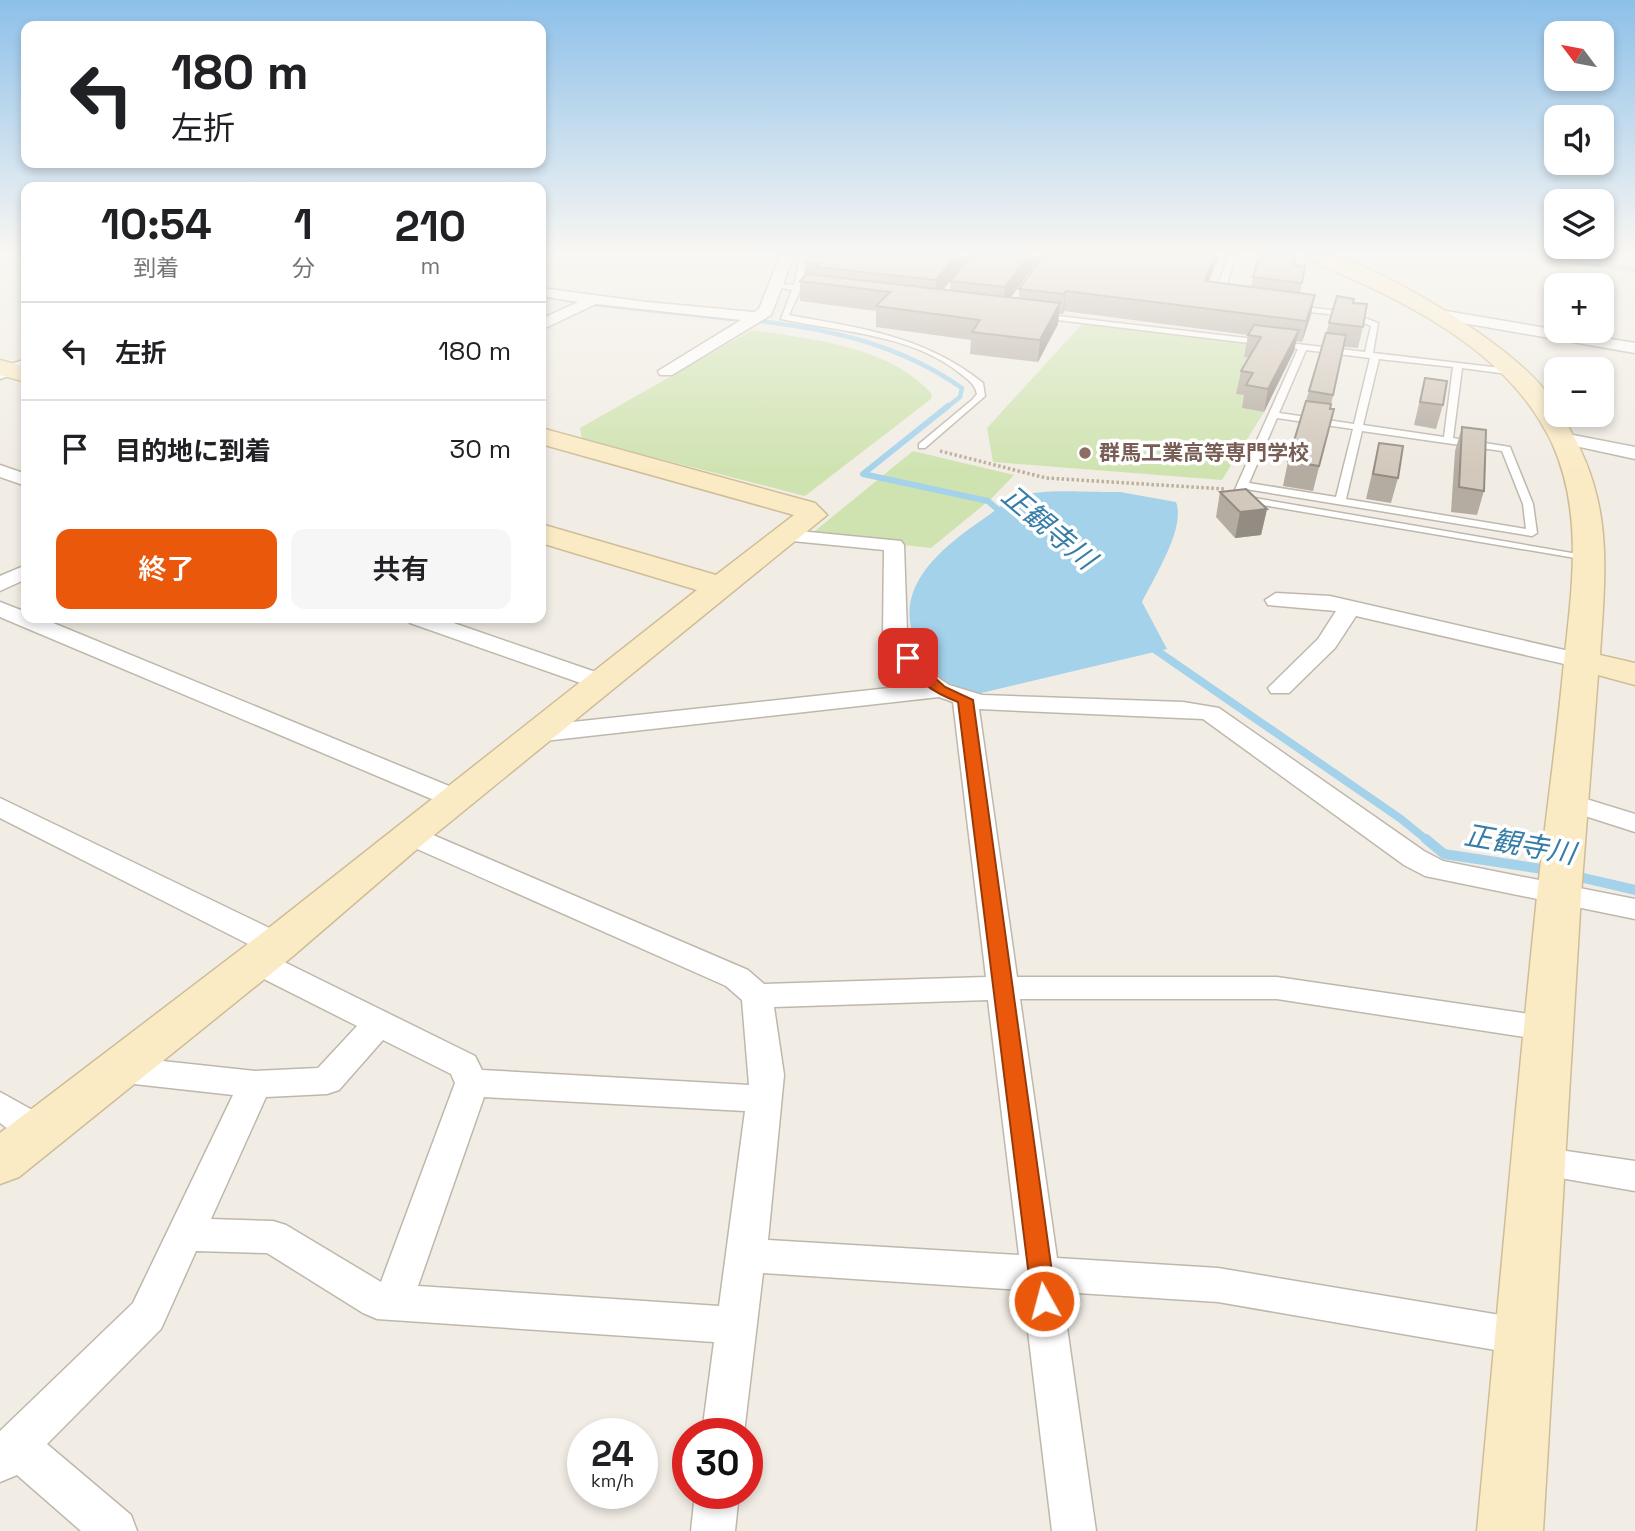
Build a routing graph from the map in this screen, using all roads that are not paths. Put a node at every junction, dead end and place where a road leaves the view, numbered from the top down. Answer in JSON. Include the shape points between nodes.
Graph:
{"nodes":[{"id":1,"x":739,"y":327,"type":"edge"},
{"id":2,"x":836,"y":327,"type":"edge"},
{"id":3,"x":1136,"y":327,"type":"edge"},
{"id":4,"x":1375,"y":327,"type":"edge"},
{"id":5,"x":1453,"y":327,"type":"edge"},
{"id":6,"x":1513,"y":327,"type":"edge"},
{"id":7,"x":1303,"y":348,"type":"junction"},
{"id":8,"x":1635,"y":348,"type":"edge"},
{"id":9,"x":1371,"y":356,"type":"junction"},
{"id":10,"x":1458,"y":366,"type":"junction"},
{"id":11,"x":666,"y":371,"type":"dead end"},
{"id":12,"x":1515,"y":372,"type":"junction"},
{"id":13,"x":1276,"y":415,"type":"junction"},
{"id":14,"x":1359,"y":427,"type":"junction"},
{"id":15,"x":546,"y":437,"type":"edge"},
{"id":16,"x":1563,"y":438,"type":"junction"},
{"id":17,"x":1448,"y":441,"type":"junction"},
{"id":18,"x":922,"y":446,"type":"road end"},
{"id":19,"x":1635,"y":453,"type":"edge"},
{"id":20,"x":0,"y":471,"type":"edge"},
{"id":21,"x":21,"y":478,"type":"edge"},
{"id":22,"x":1241,"y":487,"type":"junction"},
{"id":23,"x":1340,"y":501,"type":"junction"},
{"id":24,"x":546,"y":534,"type":"edge"},
{"id":25,"x":789,"y":536,"type":"junction"},
{"id":26,"x":1589,"y":559,"type":"junction"},
{"id":27,"x":21,"y":574,"type":"edge"},
{"id":28,"x":0,"y":584,"type":"edge"},
{"id":29,"x":722,"y":587,"type":"junction"},
{"id":30,"x":1276,"y":600,"type":"dead end"},
{"id":31,"x":1349,"y":608,"type":"junction"},
{"id":32,"x":0,"y":609,"type":"edge"},
{"id":33,"x":21,"y":618,"type":"edge"},
{"id":34,"x":34,"y":623,"type":"edge"},
{"id":35,"x":432,"y":623,"type":"edge"},
{"id":36,"x":1582,"y":661,"type":"junction"},
{"id":37,"x":1635,"y":674,"type":"edge"},
{"id":38,"x":601,"y":682,"type":"junction"},
{"id":39,"x":1280,"y":688,"type":"dead end"},
{"id":40,"x":952,"y":695,"type":"junction"},
{"id":41,"x":535,"y":734,"type":"junction"},
{"id":42,"x":456,"y":799,"type":"junction"},
{"id":43,"x":1570,"y":802,"type":"junction"},
{"id":44,"x":0,"y":807,"type":"edge"},
{"id":45,"x":1635,"y":823,"type":"edge"},
{"id":46,"x":409,"y":835,"type":"junction"},
{"id":47,"x":1559,"y":895,"type":"junction"},
{"id":48,"x":1635,"y":909,"type":"edge"},
{"id":49,"x":266,"y":953,"type":"junction"},
{"id":50,"x":1003,"y":989,"type":"junction"},
{"id":51,"x":757,"y":996,"type":"junction"},
{"id":52,"x":379,"y":1023,"type":"junction"},
{"id":53,"x":1550,"y":1029,"type":"junction"},
{"id":54,"x":116,"y":1069,"type":"junction"},
{"id":55,"x":472,"y":1083,"type":"junction"},
{"id":56,"x":254,"y":1084,"type":"junction"},
{"id":57,"x":764,"y":1099,"type":"junction"},
{"id":58,"x":0,"y":1106,"type":"edge"},
{"id":59,"x":40,"y":1131,"type":"junction"},
{"id":60,"x":0,"y":1162,"type":"edge"},
{"id":61,"x":1539,"y":1162,"type":"junction"},
{"id":62,"x":1635,"y":1176,"type":"edge"},
{"id":63,"x":186,"y":1235,"type":"junction"},
{"id":64,"x":747,"y":1255,"type":"junction"},
{"id":65,"x":1041,"y":1276,"type":"junction"},
{"id":66,"x":393,"y":1301,"type":"junction"},
{"id":67,"x":736,"y":1325,"type":"junction"},
{"id":68,"x":1524,"y":1337,"type":"junction"},
{"id":69,"x":725,"y":1418,"type":"edge"},
{"id":70,"x":8,"y":1453,"type":"edge"},
{"id":71,"x":715,"y":1509,"type":"edge"},
{"id":72,"x":115,"y":1531,"type":"edge"},
{"id":73,"x":713,"y":1531,"type":"edge"},
{"id":74,"x":1074,"y":1531,"type":"edge"},
{"id":75,"x":1510,"y":1531,"type":"edge"}],
"edges":[{"from":1,"to":11,"type":"street"},
{"from":2,"to":18,"type":"lane","via":[[904,341],[952,363],[980,385],[982,394],[975,402]]},
{"from":3,"to":7,"type":"lane"},
{"from":4,"to":9,"type":"lane"},
{"from":5,"to":12,"type":"street"},
{"from":6,"to":8,"type":"street"},
{"from":7,"to":9,"type":"lane"},
{"from":7,"to":13,"type":"lane"},
{"from":9,"to":10,"type":"lane"},
{"from":9,"to":14,"type":"lane"},
{"from":10,"to":12,"type":"lane"},
{"from":10,"to":17,"type":"lane"},
{"from":12,"to":16,"type":"street"},
{"from":13,"to":14,"type":"lane"},
{"from":13,"to":22,"type":"lane"},
{"from":14,"to":17,"type":"lane"},
{"from":14,"to":23,"type":"lane"},
{"from":15,"to":25,"type":"street","via":[[805,509],[812,515]]},
{"from":16,"to":19,"type":"street"},
{"from":16,"to":26,"type":"street","via":[[1581,482],[1591,538]]},
{"from":17,"to":23,"type":"lane","via":[[1506,449],[1528,504],[1532,533]]},
{"from":20,"to":21,"type":"street"},
{"from":22,"to":23,"type":"lane"},
{"from":22,"to":26,"type":"lane","via":[[1237,498]]},
{"from":24,"to":29,"type":"street"},
{"from":25,"to":29,"type":"street"},
{"from":25,"to":40,"type":"street","via":[[894,545],[895,633],[925,679]]},
{"from":26,"to":36,"type":"street"},
{"from":27,"to":28,"type":"street"},
{"from":29,"to":38,"type":"street"},
{"from":30,"to":31,"type":"street"},
{"from":31,"to":36,"type":"street"},
{"from":31,"to":39,"type":"street","via":[[1326,643]]},
{"from":32,"to":33,"type":"street"},
{"from":34,"to":42,"type":"street"},
{"from":35,"to":38,"type":"street"},
{"from":36,"to":37,"type":"street"},
{"from":36,"to":43,"type":"street"},
{"from":38,"to":41,"type":"street"},
{"from":40,"to":41,"type":"street"},
{"from":40,"to":47,"type":"street","via":[[1210,713],[1435,869]]},
{"from":40,"to":50,"type":"street"},
{"from":41,"to":42,"type":"street"},
{"from":42,"to":46,"type":"street"},
{"from":43,"to":45,"type":"street"},
{"from":43,"to":47,"type":"street"},
{"from":44,"to":49,"type":"street"},
{"from":46,"to":49,"type":"street"},
{"from":46,"to":51,"type":"street","via":[[737,978]]},
{"from":47,"to":48,"type":"street"},
{"from":47,"to":53,"type":"street"},
{"from":49,"to":52,"type":"street"},
{"from":49,"to":54,"type":"street"},
{"from":50,"to":51,"type":"street"},
{"from":50,"to":53,"type":"street","via":[[1277,988]]},
{"from":50,"to":65,"type":"street"},
{"from":51,"to":57,"type":"street","via":[[767,1075]]},
{"from":52,"to":55,"type":"street","via":[[463,1065]]},
{"from":52,"to":56,"type":"street","via":[[327,1081]]},
{"from":53,"to":61,"type":"street"},
{"from":54,"to":56,"type":"street"},
{"from":54,"to":59,"type":"street"},
{"from":55,"to":57,"type":"street"},
{"from":55,"to":66,"type":"street"},
{"from":56,"to":63,"type":"street"},
{"from":57,"to":64,"type":"street"},
{"from":58,"to":59,"type":"street"},
{"from":59,"to":60,"type":"street"},
{"from":61,"to":62,"type":"street"},
{"from":61,"to":68,"type":"street"},
{"from":63,"to":66,"type":"street","via":[[273,1237],[377,1301]]},
{"from":63,"to":70,"type":"street","via":[[147,1316]]},
{"from":64,"to":65,"type":"street"},
{"from":64,"to":67,"type":"street"},
{"from":65,"to":68,"type":"street","via":[[1218,1285]]},
{"from":65,"to":74,"type":"street"},
{"from":66,"to":67,"type":"street"},
{"from":67,"to":69,"type":"street"},
{"from":68,"to":75,"type":"street"},
{"from":70,"to":72,"type":"street"},
{"from":71,"to":73,"type":"street"}]}
